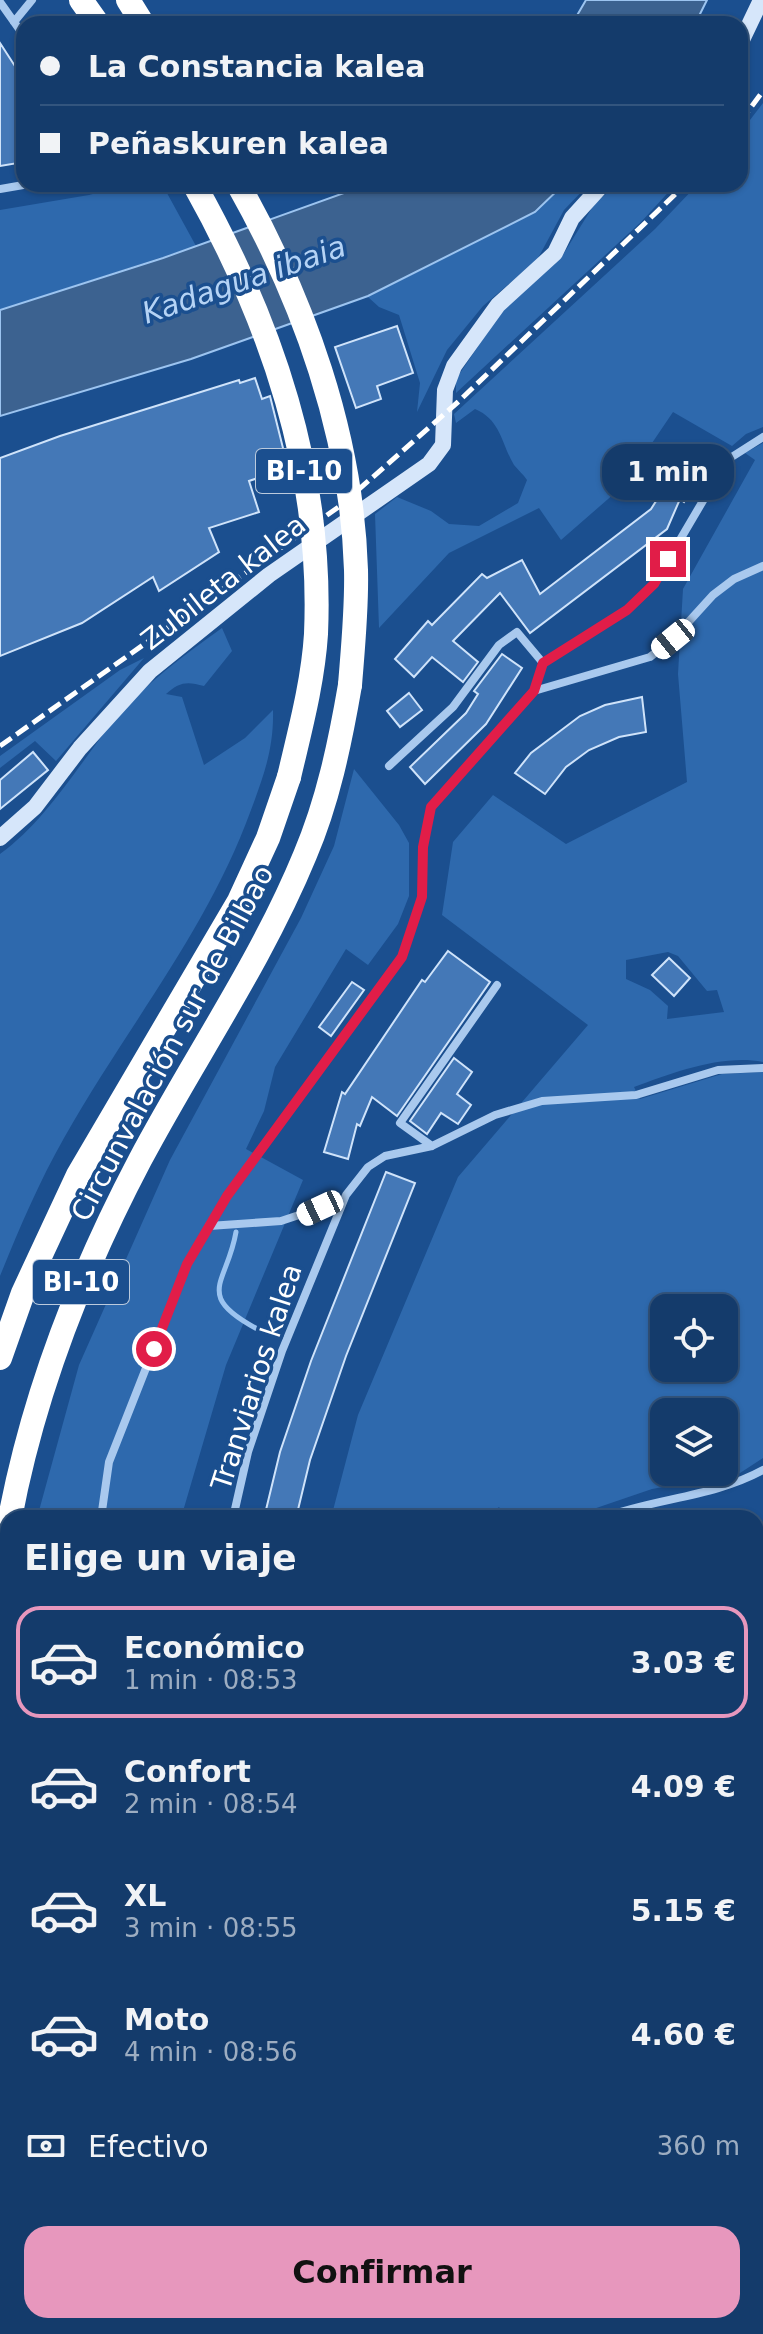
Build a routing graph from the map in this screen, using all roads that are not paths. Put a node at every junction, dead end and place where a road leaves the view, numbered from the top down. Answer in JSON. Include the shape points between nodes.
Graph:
{"nodes":[{"id":1,"x":32,"y":0,"type":"edge"},
{"id":2,"x":761,"y":0,"type":"edge"},
{"id":3,"x":0,"y":2,"type":"edge"},
{"id":4,"x":19,"y":16,"type":"edge"},
{"id":5,"x":16,"y":20,"type":"edge"},
{"id":6,"x":14,"y":22,"type":"junction"},
{"id":7,"x":16,"y":25,"type":"edge"},
{"id":8,"x":748,"y":27,"type":"edge"},
{"id":9,"x":198,"y":192,"type":"edge"},
{"id":10,"x":242,"y":192,"type":"edge"},
{"id":11,"x":596,"y":192,"type":"edge"},
{"id":12,"x":763,"y":437,"type":"edge"},
{"id":13,"x":763,"y":566,"type":"edge"},
{"id":14,"x":543,"y":663,"type":"junction"},
{"id":15,"x":534,"y":691,"type":"junction"},
{"id":16,"x":389,"y":766,"type":"dead end"},
{"id":17,"x":0,"y":838,"type":"edge"},
{"id":18,"x":497,"y":985,"type":"dead end"},
{"id":19,"x":763,"y":1068,"type":"edge"},
{"id":20,"x":432,"y":1146,"type":"junction"},
{"id":21,"x":320,"y":1208,"type":"dead end"},
{"id":22,"x":209,"y":1226,"type":"junction"},
{"id":23,"x":0,"y":1358,"type":"edge"},
{"id":24,"x":763,"y":1470,"type":"edge"},
{"id":25,"x":12,"y":1510,"type":"edge"},
{"id":26,"x":102,"y":1510,"type":"edge"},
{"id":27,"x":235,"y":1510,"type":"edge"},
{"id":28,"x":624,"y":1510,"type":"edge"}],
"edges":[{"from":1,"to":4,"type":"street"},
{"from":2,"to":8,"type":"street"},
{"from":3,"to":6,"type":"street"},
{"from":5,"to":6,"type":"street"},
{"from":6,"to":7,"type":"street"},
{"from":9,"to":23,"type":"highway","name":"Circunvalación sur de Bilbao","number":"BI-10","bridge":true,"via":[[247,289],[296,424],[316,560],[316,636],[307,697],[289,777],[239,901],[51,1229]]},
{"from":10,"to":25,"type":"highway","name":"Circunvalación sur de Bilbao","number":"BI-10","bridge":true,"via":[[287,283],[336,425],[356,569],[350,685],[332,772],[305,855],[276,917],[140,1159],[68,1311],[32,1417]]},
{"from":11,"to":17,"type":"street","name":"Zubileta kalea","via":[[572,218],[555,253],[498,305],[454,366],[445,390],[443,445],[429,464],[269,575],[169,654],[112,711],[35,807]]},
{"from":12,"to":14,"type":"street","via":[[727,460],[654,584],[627,610]]},
{"from":13,"to":15,"type":"street","via":[[713,595],[650,657]]},
{"from":14,"to":15,"type":"street"},
{"from":14,"to":16,"type":"street","via":[[517,632],[499,645],[453,707]]},
{"from":15,"to":22,"type":"street","via":[[431,807],[422,897],[402,957]]},
{"from":18,"to":20,"type":"street","via":[[400,1123]]},
{"from":19,"to":20,"type":"street","via":[[718,1070],[636,1095],[542,1101],[495,1115]]},
{"from":20,"to":27,"type":"street","name":"Tranviarios kalea","via":[[385,1156],[368,1167],[346,1195],[287,1338],[248,1452]]},
{"from":21,"to":22,"type":"street","via":[[281,1221]]},
{"from":22,"to":26,"type":"street","via":[[187,1264],[109,1462]]},
{"from":24,"to":28,"type":"street","via":[[735,1485]]}]}
